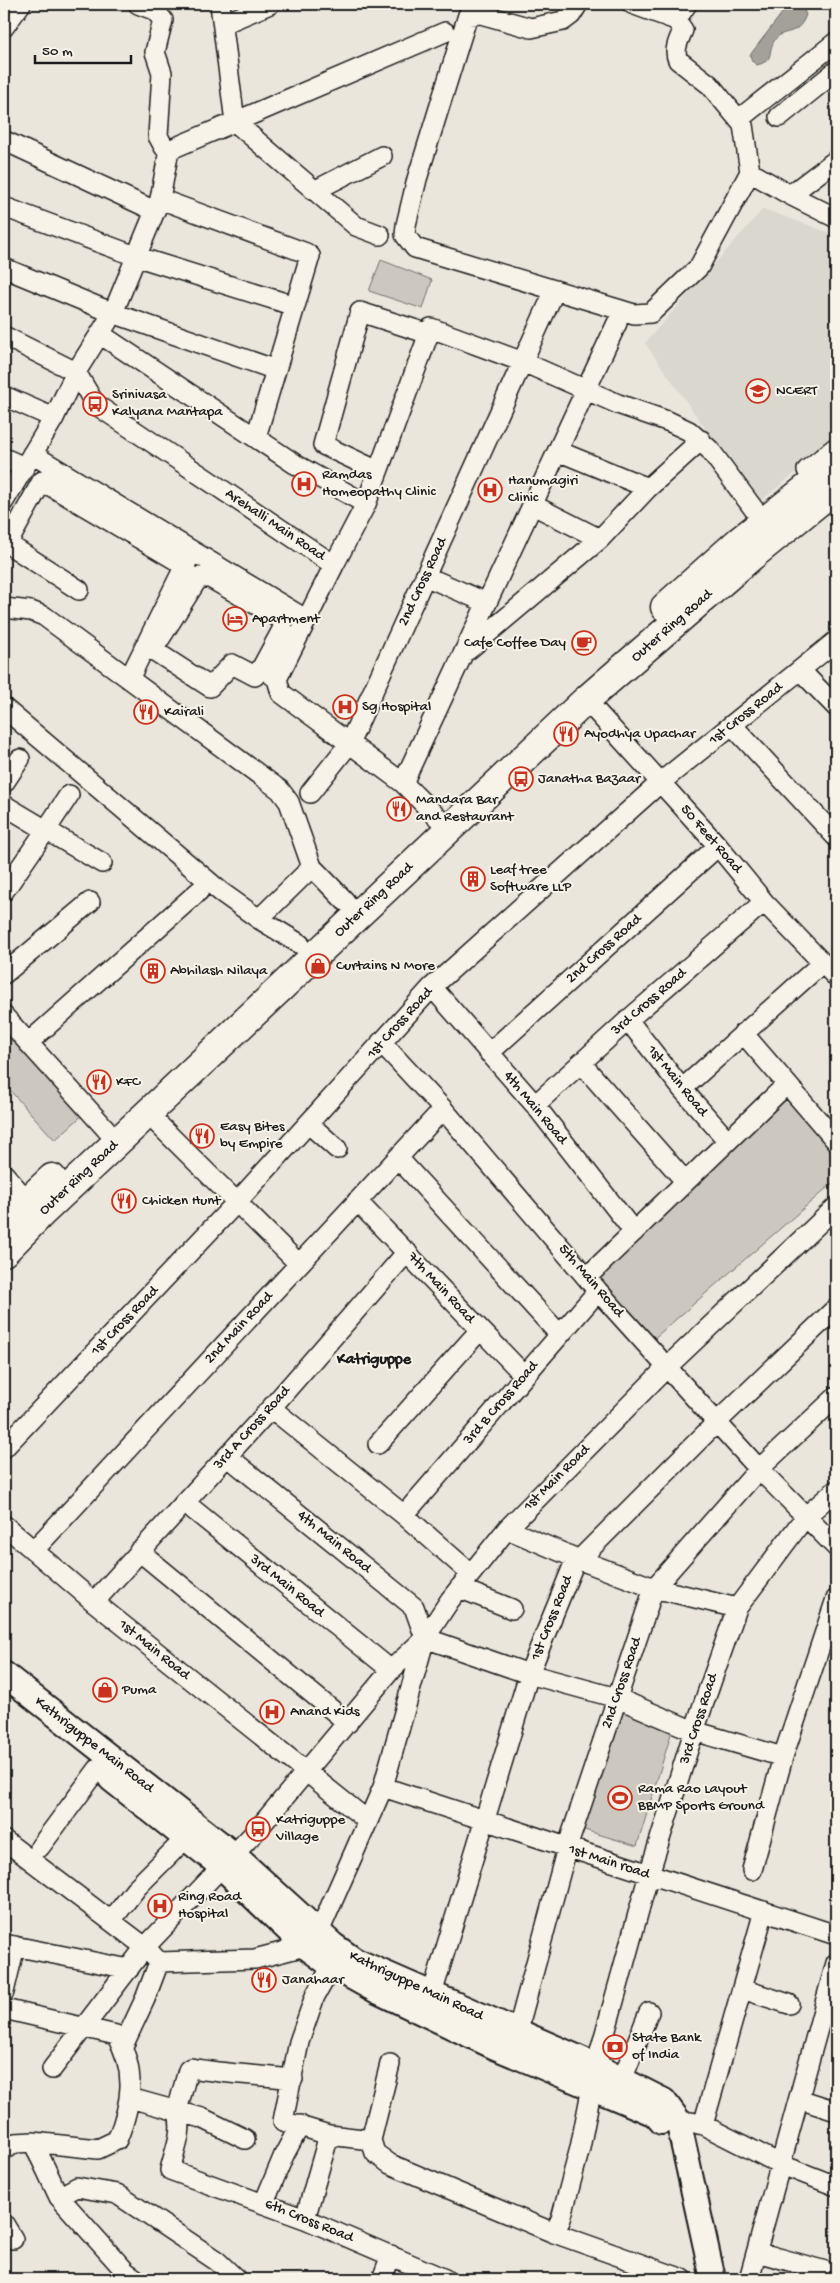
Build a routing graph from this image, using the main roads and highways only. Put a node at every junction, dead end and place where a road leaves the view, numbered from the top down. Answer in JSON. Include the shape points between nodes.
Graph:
{"nodes":[{"id":1,"x":836,"y":465,"type":"edge"},
{"id":2,"x":836,"y":488,"type":"edge"},
{"id":3,"x":745,"y":549,"type":"junction"},
{"id":4,"x":442,"y":823,"type":"junction"},
{"id":5,"x":4,"y":1223,"type":"edge"},
{"id":6,"x":4,"y":1252,"type":"edge"},
{"id":7,"x":4,"y":1674,"type":"edge"},
{"id":8,"x":4,"y":1695,"type":"edge"},
{"id":9,"x":227,"y":1860,"type":"junction"},
{"id":10,"x":312,"y":1939,"type":"junction"},
{"id":11,"x":514,"y":2043,"type":"junction"},
{"id":12,"x":594,"y":2077,"type":"junction"},
{"id":13,"x":700,"y":2279,"type":"edge"},
{"id":14,"x":713,"y":2279,"type":"edge"}],
"edges":[{"from":1,"to":3,"type":"highway"},
{"from":2,"to":3,"type":"highway"},
{"from":3,"to":4,"type":"highway","name":"Outer Ring Road","via":[[586,700]]},
{"from":3,"to":4,"type":"highway","name":"Outer Ring Road","via":[[575,686]]},
{"from":4,"to":5,"type":"highway","name":"Outer Ring Road","via":[[346,901]]},
{"from":4,"to":6,"type":"highway","name":"Outer Ring Road"},
{"from":7,"to":9,"type":"main road","name":"Kathriguppe Main Road"},
{"from":8,"to":9,"type":"main road","name":"Kathriguppe Main Road","via":[[186,1838]]},
{"from":9,"to":10,"type":"main road","name":"Kathriguppe Main Road"},
{"from":10,"to":11,"type":"main road","name":"Kathriguppe Main Road","via":[[432,1994]]},
{"from":10,"to":11,"type":"main road","name":"Kathriguppe Main Road","via":[[332,1966],[377,1991]]},
{"from":11,"to":12,"type":"main road","name":"Kathriguppe Main Road"},
{"from":12,"to":13,"type":"main road","name":"Kathriguppe Main Road","via":[[656,2114],[663,2123]]},
{"from":12,"to":14,"type":"main road","name":"Kathriguppe Main Road","via":[[622,2080],[664,2102],[678,2120]]}]}
